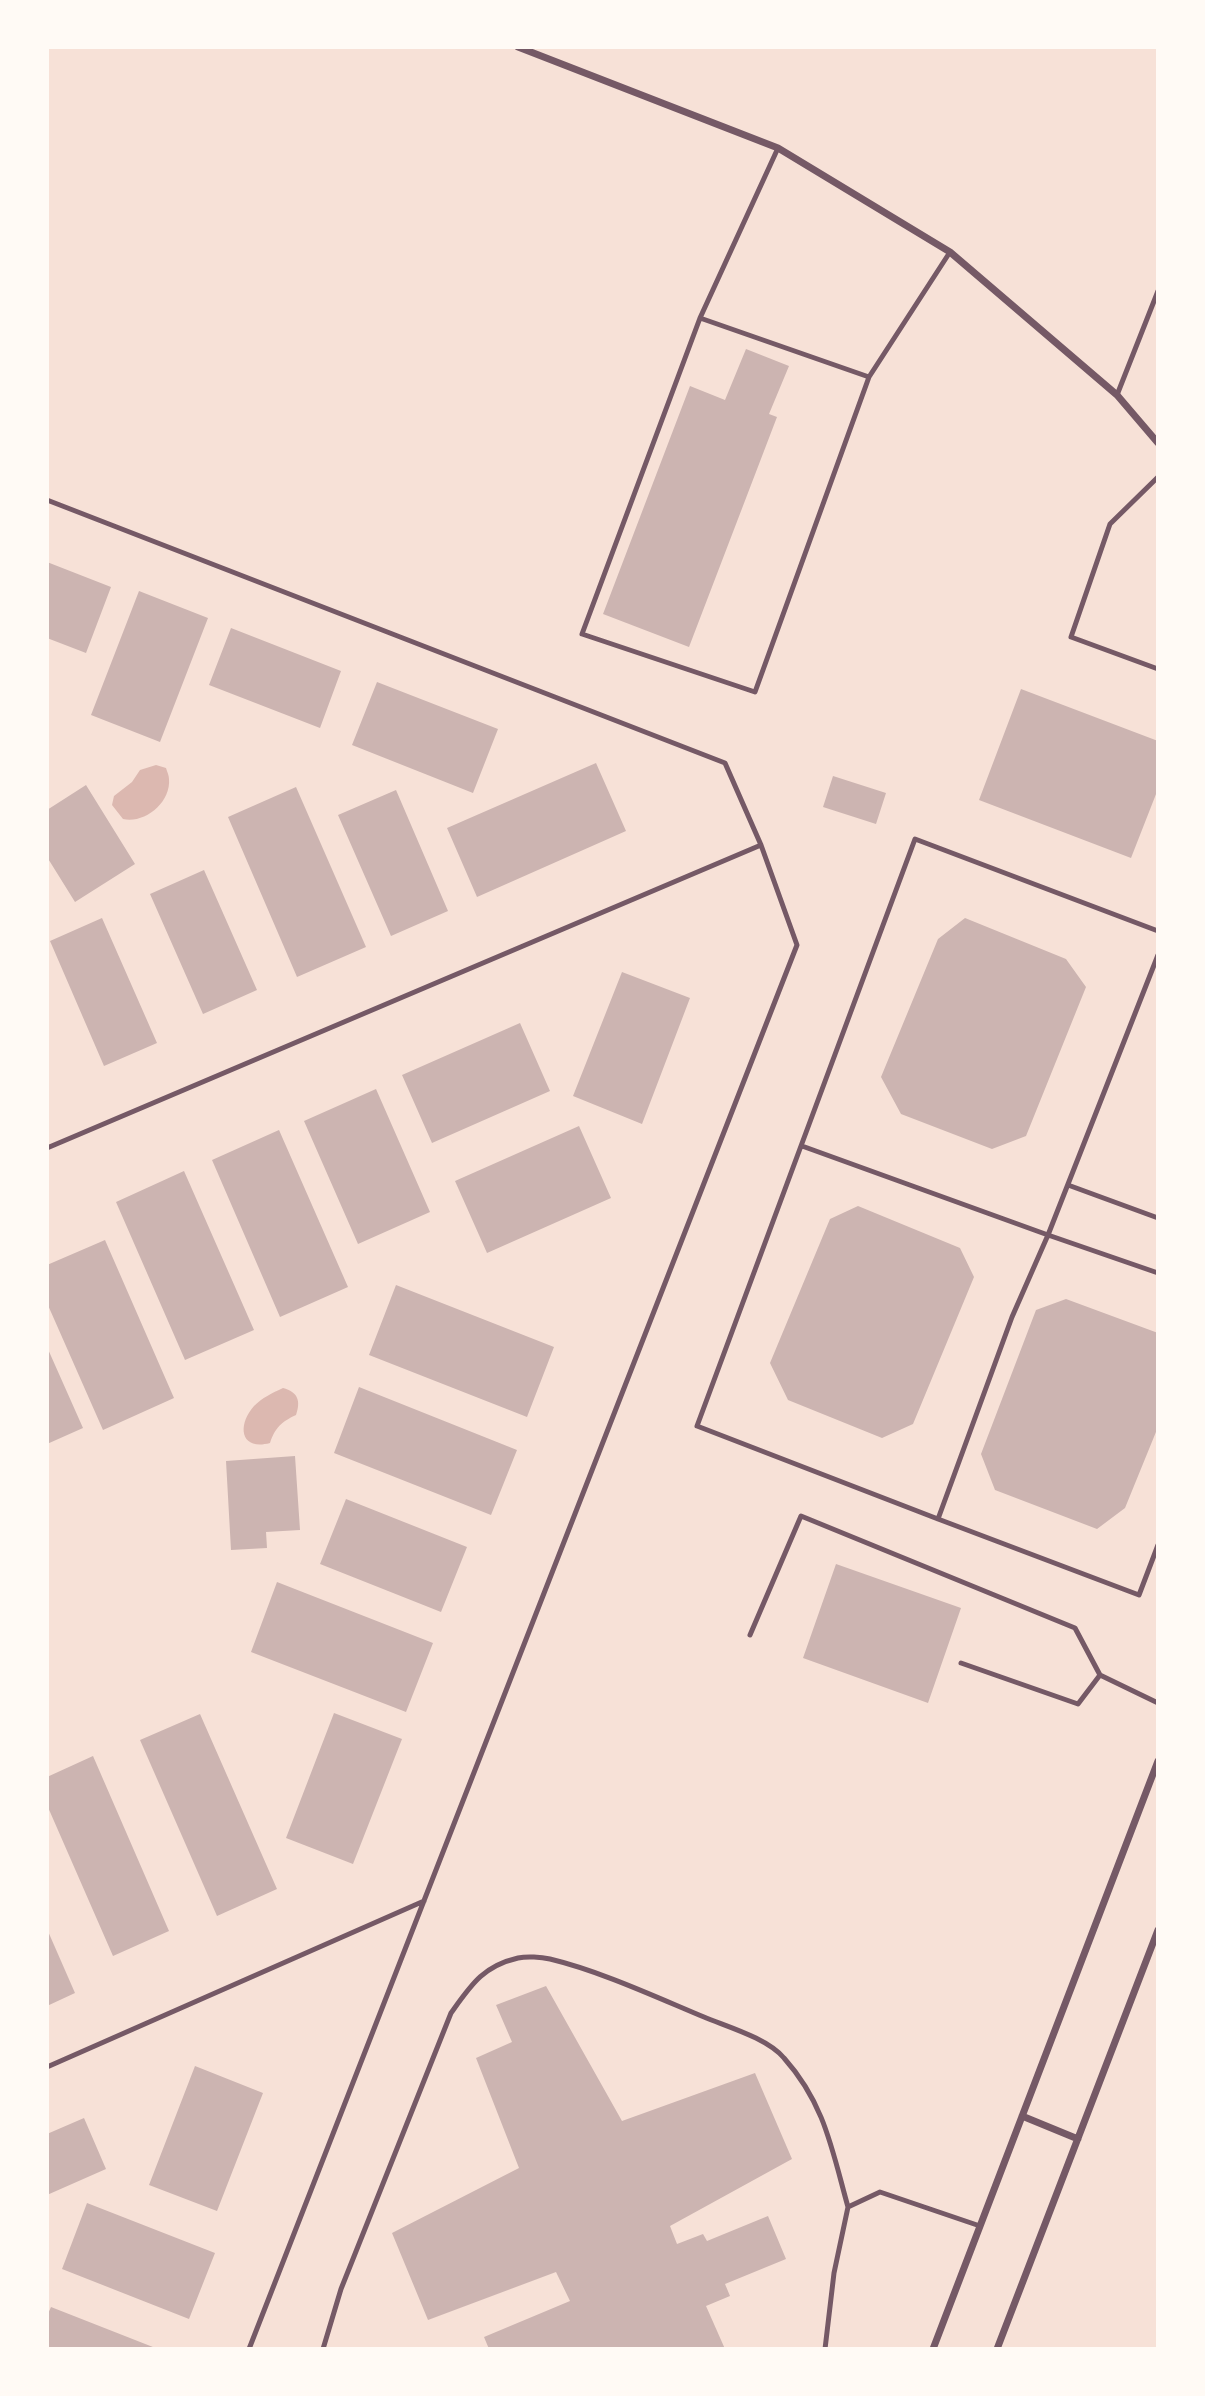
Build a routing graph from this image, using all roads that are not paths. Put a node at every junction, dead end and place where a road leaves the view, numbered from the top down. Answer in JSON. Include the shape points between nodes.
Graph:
{"nodes":[{"id":1,"x":518,"y":47,"type":"edge"},
{"id":2,"x":778,"y":148,"type":"junction"},
{"id":3,"x":950,"y":252,"type":"junction"},
{"id":4,"x":1158,"y":291,"type":"edge"},
{"id":5,"x":700,"y":318,"type":"junction"},
{"id":6,"x":869,"y":377,"type":"junction"},
{"id":7,"x":1117,"y":394,"type":"junction"},
{"id":8,"x":1158,"y":443,"type":"edge"},
{"id":9,"x":1158,"y":477,"type":"edge"},
{"id":10,"x":47,"y":500,"type":"edge"},
{"id":11,"x":1158,"y":669,"type":"edge"},
{"id":12,"x":761,"y":845,"type":"junction"},
{"id":13,"x":1158,"y":931,"type":"edge"},
{"id":14,"x":1158,"y":955,"type":"edge"},
{"id":15,"x":802,"y":1146,"type":"junction"},
{"id":16,"x":47,"y":1148,"type":"edge"},
{"id":17,"x":1068,"y":1185,"type":"junction"},
{"id":18,"x":1158,"y":1218,"type":"edge"},
{"id":19,"x":1048,"y":1235,"type":"junction"},
{"id":20,"x":1158,"y":1273,"type":"edge"},
{"id":21,"x":938,"y":1519,"type":"junction"},
{"id":22,"x":1158,"y":1545,"type":"edge"},
{"id":23,"x":750,"y":1635,"type":"dead end"},
{"id":24,"x":961,"y":1663,"type":"dead end"},
{"id":25,"x":1100,"y":1675,"type":"junction"},
{"id":26,"x":1158,"y":1703,"type":"edge"},
{"id":27,"x":1158,"y":1761,"type":"edge"},
{"id":28,"x":424,"y":1902,"type":"junction"},
{"id":29,"x":1158,"y":1930,"type":"edge"},
{"id":30,"x":47,"y":2067,"type":"edge"},
{"id":31,"x":1022,"y":2116,"type":"junction"},
{"id":32,"x":1078,"y":2139,"type":"junction"},
{"id":33,"x":848,"y":2207,"type":"junction"},
{"id":34,"x":980,"y":2226,"type":"junction"},
{"id":35,"x":249,"y":2349,"type":"edge"},
{"id":36,"x":323,"y":2349,"type":"edge"},
{"id":37,"x":825,"y":2349,"type":"edge"},
{"id":38,"x":933,"y":2349,"type":"edge"},
{"id":39,"x":997,"y":2349,"type":"edge"}],
"edges":[{"from":1,"to":2,"type":"street"},
{"from":2,"to":3,"type":"street"},
{"from":2,"to":5,"type":"lane"},
{"from":3,"to":6,"type":"lane"},
{"from":3,"to":7,"type":"street"},
{"from":4,"to":7,"type":"lane"},
{"from":5,"to":6,"type":"lane"},
{"from":5,"to":6,"type":"lane","via":[[582,634],[755,692]]},
{"from":7,"to":8,"type":"street"},
{"from":9,"to":11,"type":"lane","via":[[1110,524],[1071,637]]},
{"from":10,"to":12,"type":"lane","via":[[725,763]]},
{"from":12,"to":16,"type":"lane"},
{"from":12,"to":28,"type":"lane","via":[[797,945]]},
{"from":13,"to":15,"type":"lane","via":[[915,839]]},
{"from":14,"to":17,"type":"lane"},
{"from":15,"to":19,"type":"lane"},
{"from":15,"to":21,"type":"lane","via":[[697,1426]]},
{"from":17,"to":18,"type":"lane"},
{"from":17,"to":19,"type":"lane"},
{"from":19,"to":20,"type":"lane"},
{"from":19,"to":21,"type":"lane","via":[[1012,1317]]},
{"from":21,"to":22,"type":"lane","via":[[1139,1595]]},
{"from":23,"to":25,"type":"lane","via":[[801,1517],[1075,1628]]},
{"from":24,"to":25,"type":"lane","via":[[1078,1704]]},
{"from":25,"to":26,"type":"lane"},
{"from":27,"to":31,"type":"street"},
{"from":28,"to":30,"type":"lane"},
{"from":28,"to":35,"type":"lane"},
{"from":29,"to":32,"type":"street"},
{"from":31,"to":32,"type":"street"},
{"from":31,"to":34,"type":"street"},
{"from":32,"to":39,"type":"street"},
{"from":33,"to":34,"type":"lane","via":[[880,2192]]},
{"from":33,"to":36,"type":"lane","via":[[824,2119],[782,2055],[753,2037],[578,1968],[547,1958],[521,1957],[492,1966],[473,1982],[451,2013],[341,2289]]},
{"from":33,"to":37,"type":"lane"},
{"from":34,"to":38,"type":"street"}]}
